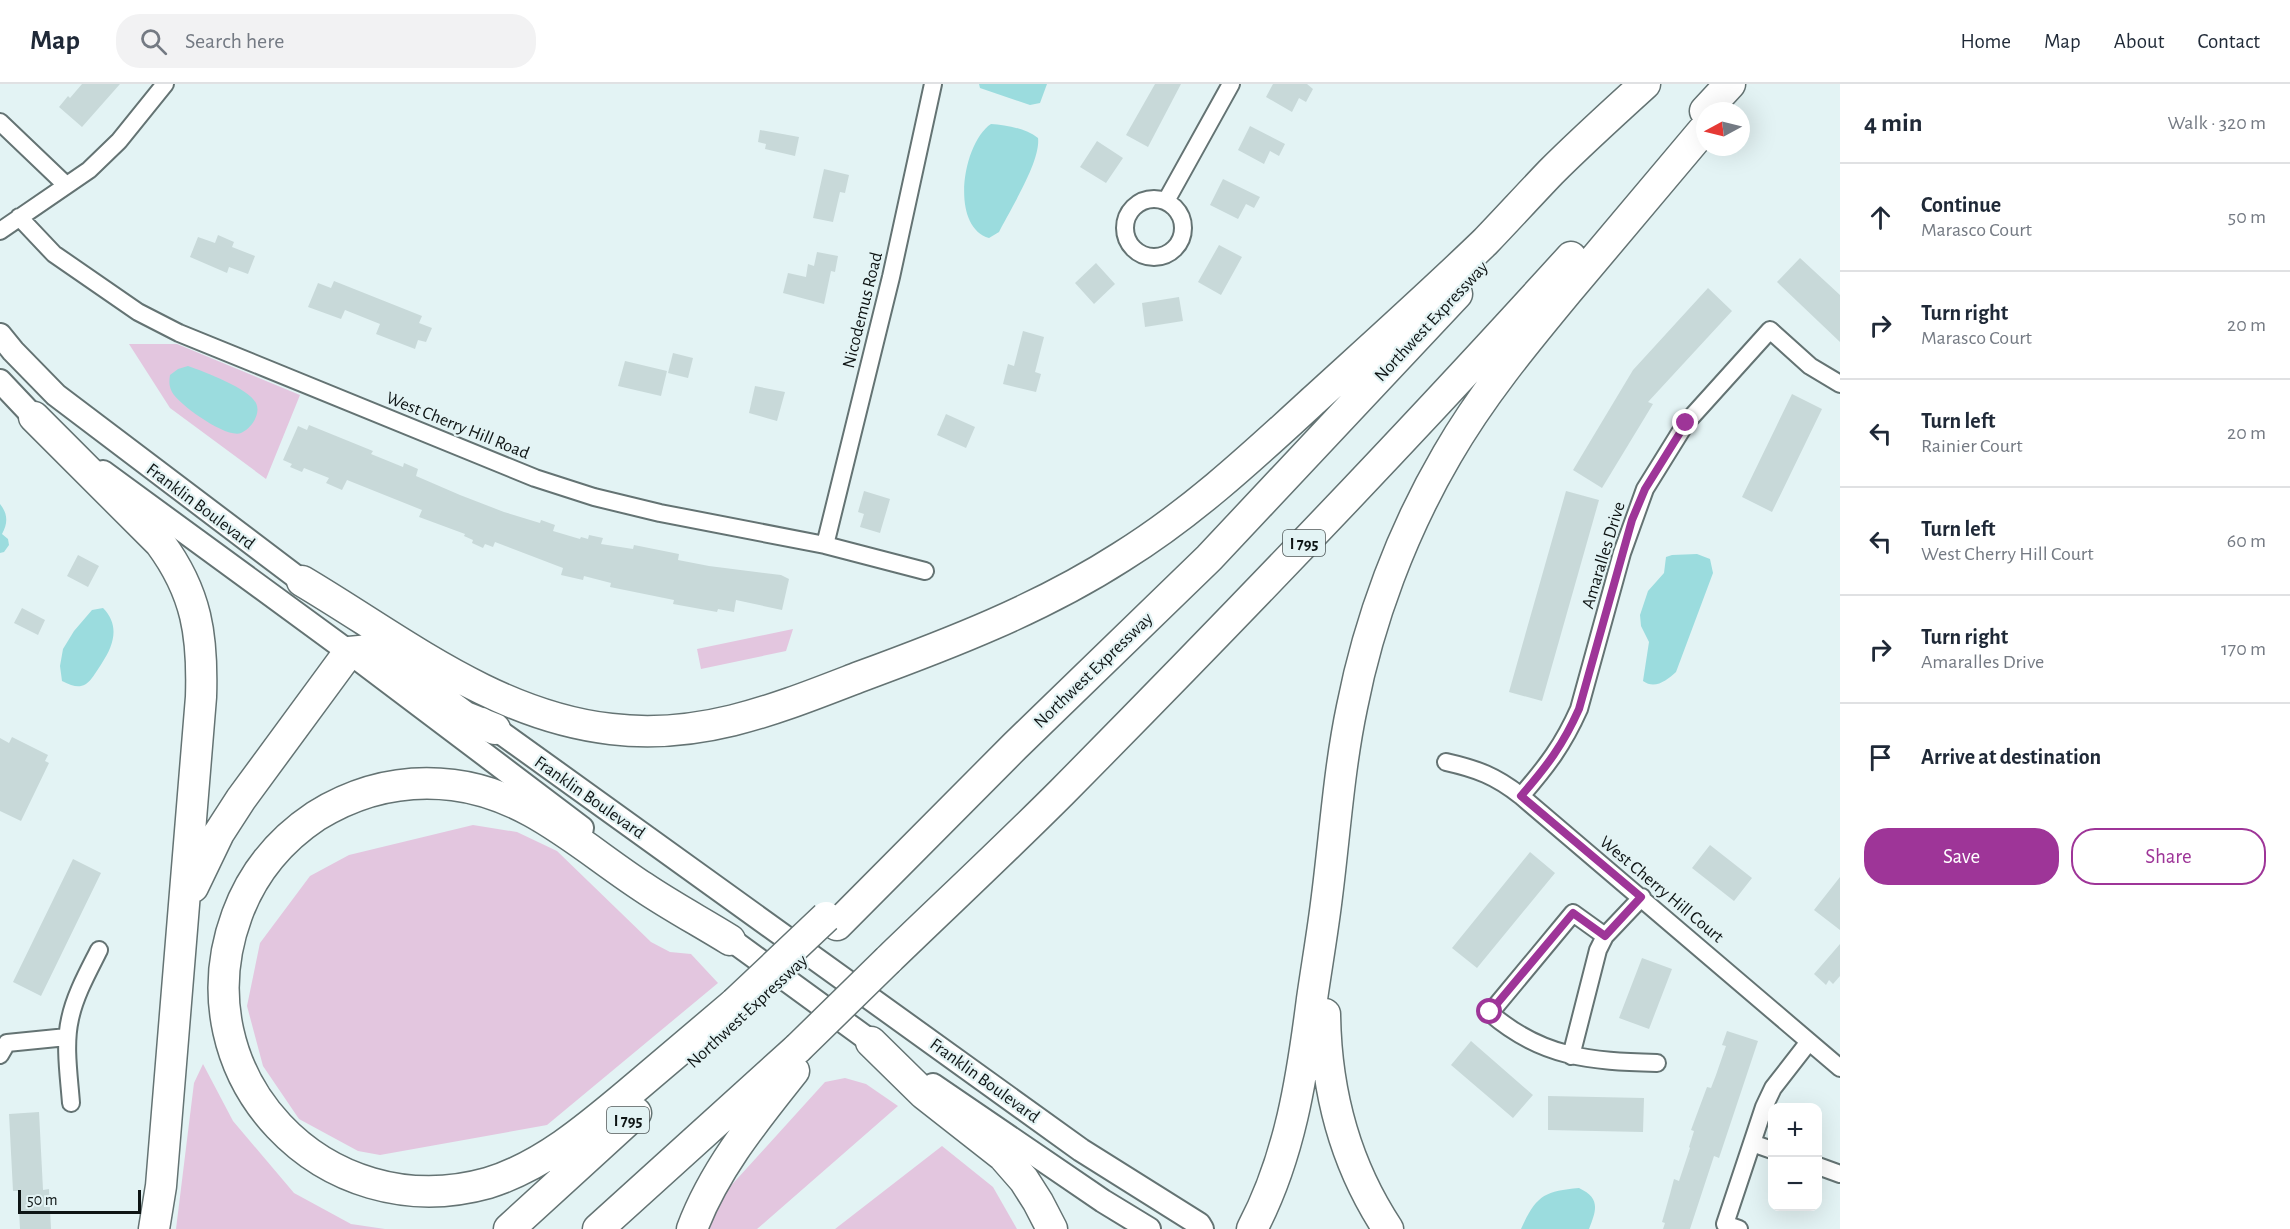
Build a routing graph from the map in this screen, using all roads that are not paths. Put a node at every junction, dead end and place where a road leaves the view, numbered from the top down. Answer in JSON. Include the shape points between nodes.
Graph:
{"nodes":[{"id":1,"x":165,"y":84,"type":"edge"},
{"id":2,"x":933,"y":84,"type":"edge"},
{"id":3,"x":1231,"y":84,"type":"edge"},
{"id":4,"x":1645,"y":84,"type":"edge"},
{"id":5,"x":1650,"y":84,"type":"edge"},
{"id":6,"x":1730,"y":84,"type":"edge"},
{"id":7,"x":1742,"y":84,"type":"edge"},
{"id":8,"x":1713,"y":102,"type":"edge"},
{"id":9,"x":1727,"y":102,"type":"edge"},
{"id":10,"x":1696,"y":121,"type":"edge"},
{"id":11,"x":0,"y":122,"type":"edge"},
{"id":12,"x":1696,"y":139,"type":"edge"},
{"id":13,"x":66,"y":185,"type":"junction"},
{"id":14,"x":1166,"y":201,"type":"dead end"},
{"id":15,"x":19,"y":217,"type":"junction"},
{"id":16,"x":0,"y":231,"type":"edge"},
{"id":17,"x":0,"y":335,"type":"edge"},
{"id":18,"x":0,"y":381,"type":"edge"},
{"id":19,"x":1840,"y":384,"type":"edge"},
{"id":20,"x":34,"y":417,"type":"junction"},
{"id":21,"x":825,"y":544,"type":"junction"},
{"id":22,"x":925,"y":572,"type":"dead end"},
{"id":23,"x":302,"y":581,"type":"junction"},
{"id":24,"x":349,"y":652,"type":"junction"},
{"id":25,"x":495,"y":729,"type":"junction"},
{"id":26,"x":1446,"y":762,"type":"dead end"},
{"id":27,"x":1521,"y":796,"type":"junction"},
{"id":28,"x":1327,"y":894,"type":"junction"},
{"id":29,"x":1641,"y":897,"type":"junction"},
{"id":30,"x":183,"y":911,"type":"junction"},
{"id":31,"x":1605,"y":936,"type":"junction"},
{"id":32,"x":730,"y":940,"type":"junction"},
{"id":33,"x":99,"y":950,"type":"dead end"},
{"id":34,"x":741,"y":1008,"type":"junction"},
{"id":35,"x":68,"y":1037,"type":"junction"},
{"id":36,"x":872,"y":1042,"type":"junction"},
{"id":37,"x":1808,"y":1043,"type":"junction"},
{"id":38,"x":3,"y":1049,"type":"edge"},
{"id":39,"x":803,"y":1051,"type":"junction"},
{"id":40,"x":1571,"y":1056,"type":"junction"},
{"id":41,"x":1657,"y":1063,"type":"dead end"},
{"id":42,"x":1840,"y":1068,"type":"edge"},
{"id":43,"x":71,"y":1103,"type":"dead end"},
{"id":44,"x":1752,"y":1143,"type":"junction"},
{"id":45,"x":1768,"y":1148,"type":"edge"},
{"id":46,"x":1822,"y":1167,"type":"edge"},
{"id":47,"x":1840,"y":1174,"type":"edge"},
{"id":48,"x":154,"y":1229,"type":"edge"},
{"id":49,"x":509,"y":1229,"type":"edge"},
{"id":50,"x":598,"y":1229,"type":"edge"},
{"id":51,"x":692,"y":1229,"type":"edge"},
{"id":52,"x":1052,"y":1229,"type":"edge"},
{"id":53,"x":1149,"y":1229,"type":"edge"},
{"id":54,"x":1202,"y":1229,"type":"edge"},
{"id":55,"x":1252,"y":1229,"type":"edge"},
{"id":56,"x":1388,"y":1229,"type":"edge"},
{"id":57,"x":1738,"y":1229,"type":"edge"}],
"edges":[{"from":1,"to":13,"type":"street","via":[[119,141],[89,170]]},
{"from":2,"to":21,"type":"street","name":"Nicodemus Road","via":[[891,277]]},
{"from":3,"to":14,"type":"street"},
{"from":4,"to":23,"type":"highway","via":[[1425,299],[1242,466],[1176,520],[1122,557],[1028,609],[767,712],[677,731],[610,729],[547,715],[452,674]]},
{"from":5,"to":34,"type":"highway","name":"Northwest Expressway","number":"I 795","via":[[1209,558]]},
{"from":6,"to":8,"type":"highway","number":"I 795"},
{"from":7,"to":9,"type":"highway"},
{"from":10,"to":39,"type":"highway","number":"I 795","bridge":true,"via":[[1446,394],[1266,582],[1060,794],[849,998]]},
{"from":11,"to":13,"type":"street"},
{"from":12,"to":28,"type":"highway","via":[[1508,363],[1447,455],[1422,504],[1383,594],[1352,705],[1336,802]]},
{"from":13,"to":15,"type":"street"},
{"from":15,"to":16,"type":"street"},
{"from":15,"to":21,"type":"street","name":"West Cherry Hill Road","via":[[54,254],[138,312],[179,333],[535,478],[660,513]]},
{"from":17,"to":23,"type":"main road","name":"Franklin Boulevard","via":[[56,395]]},
{"from":18,"to":20,"type":"main road","name":"Franklin Boulevard"},
{"from":19,"to":27,"type":"street","name":"Amaralles Drive","via":[[1810,366],[1770,330],[1686,423],[1645,489],[1632,520],[1579,709],[1551,762]]},
{"from":20,"to":24,"type":"main road","name":"Franklin Boulevard"},
{"from":20,"to":30,"type":"highway","via":[[160,543],[178,570],[193,605],[202,660],[201,697]]},
{"from":21,"to":22,"type":"street","name":"West Cherry Hill Road"},
{"from":23,"to":25,"type":"main road","name":"Franklin Boulevard"},
{"from":24,"to":25,"type":"highway","via":[[370,650],[382,656],[465,717]]},
{"from":24,"to":30,"type":"highway","via":[[241,799],[201,867]]},
{"from":24,"to":32,"type":"main road","name":"Franklin Boulevard"},
{"from":25,"to":54,"type":"main road","name":"Franklin Boulevard","via":[[1081,1149]]},
{"from":26,"to":27,"type":"street","name":"West Cherry Hill Court","via":[[1476,769]]},
{"from":27,"to":29,"type":"street","name":"West Cherry Hill Court"},
{"from":28,"to":55,"type":"highway","via":[[1303,1074],[1293,1120]]},
{"from":28,"to":56,"type":"highway","via":[[1324,999],[1329,1078],[1346,1147],[1360,1182]]},
{"from":29,"to":31,"type":"street"},
{"from":29,"to":37,"type":"street","name":"West Cherry Hill Court"},
{"from":30,"to":48,"type":"highway","via":[[161,1186]]},
{"from":31,"to":40,"type":"street","via":[[1591,973]]},
{"from":31,"to":40,"type":"street","via":[[1573,913],[1490,1012],[1523,1037]]},
{"from":32,"to":34,"type":"highway","via":[[520,805],[456,785],[391,786],[335,805],[309,821],[285,840],[260,870],[231,931],[223,991],[226,1022],[246,1083],[263,1109],[303,1150],[368,1186],[429,1192],[457,1191],[520,1171],[594,1122]]},
{"from":32,"to":36,"type":"main road","name":"Franklin Boulevard"},
{"from":33,"to":35,"type":"street","via":[[79,991]]},
{"from":34,"to":49,"type":"highway","name":"Northwest Expressway","number":"I 795"},
{"from":35,"to":38,"type":"street"},
{"from":35,"to":43,"type":"street"},
{"from":36,"to":52,"type":"highway","via":[[924,1094],[1003,1156],[1034,1195]]},
{"from":36,"to":53,"type":"main road","name":"Franklin Boulevard"},
{"from":37,"to":42,"type":"street","name":"West Cherry Hill Court"},
{"from":37,"to":44,"type":"street","via":[[1773,1088]]},
{"from":39,"to":50,"type":"highway","number":"I 795"},
{"from":39,"to":51,"type":"highway","via":[[738,1143]]},
{"from":40,"to":41,"type":"street"},
{"from":44,"to":45,"type":"street"},
{"from":44,"to":57,"type":"street","via":[[1725,1224]]},
{"from":46,"to":47,"type":"street"}]}
